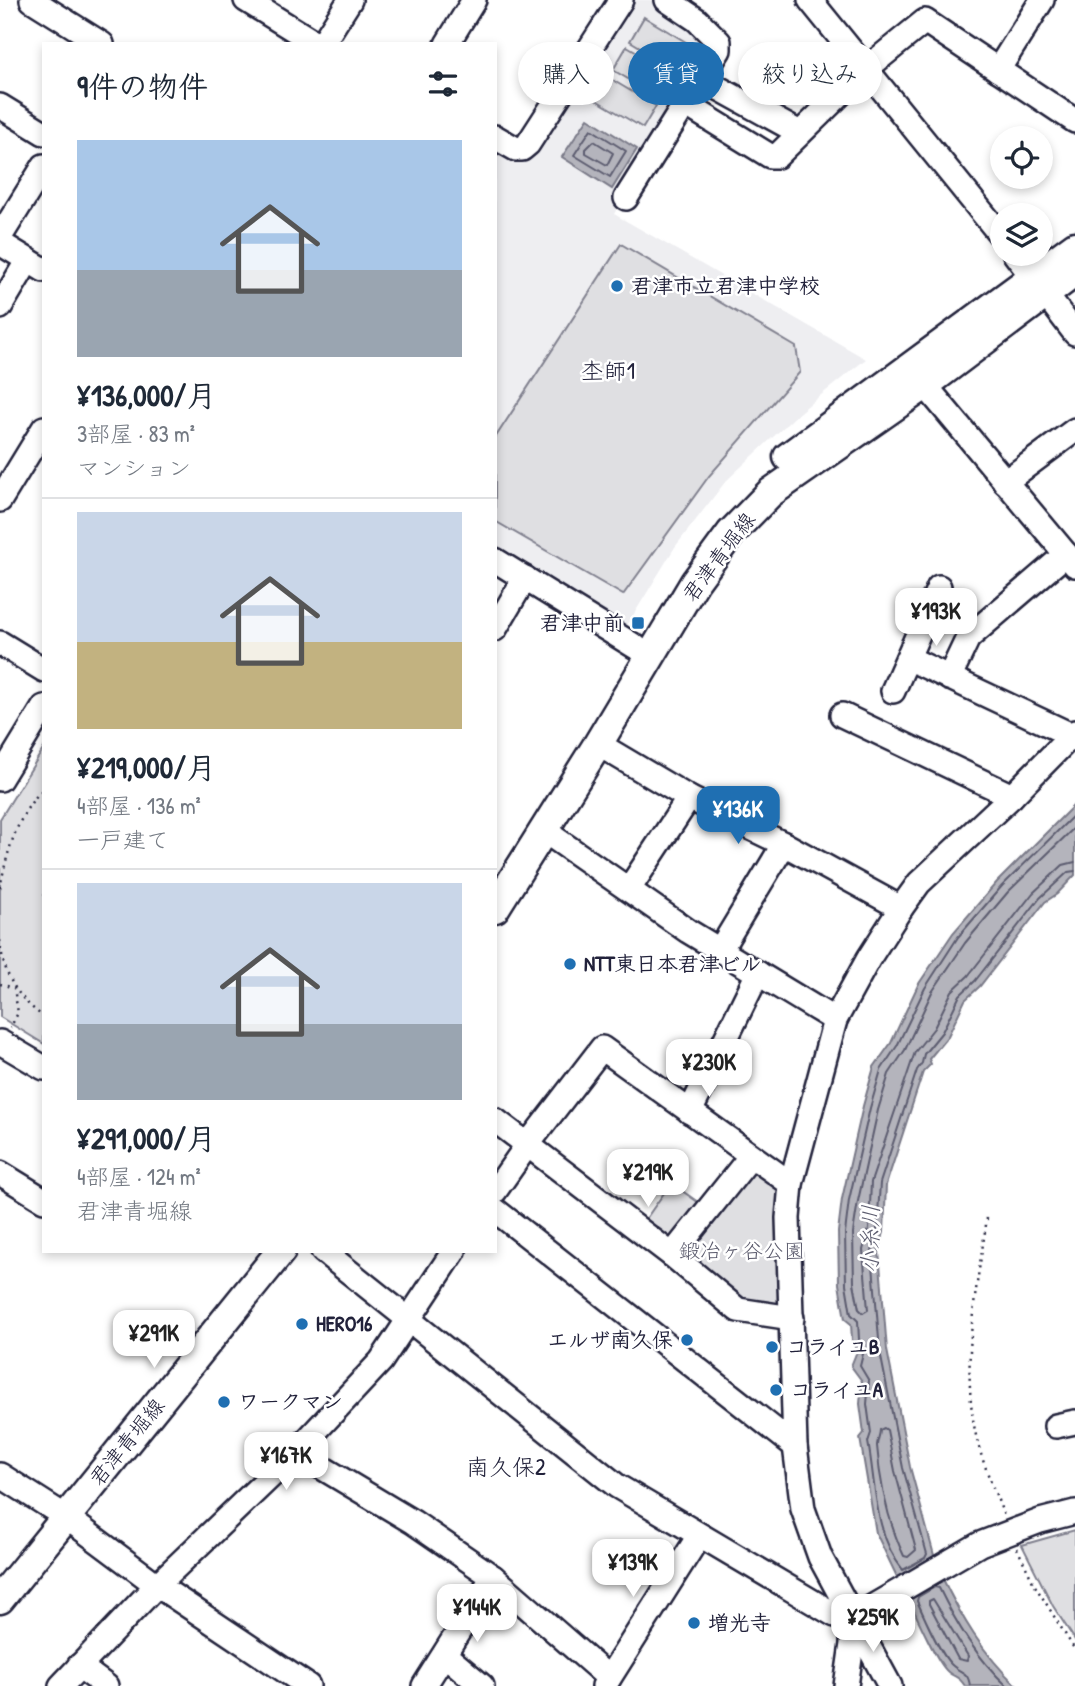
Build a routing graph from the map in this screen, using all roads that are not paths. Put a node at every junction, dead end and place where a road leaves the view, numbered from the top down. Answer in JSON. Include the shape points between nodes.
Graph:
{"nodes":[{"id":1,"x":32,"y":0,"type":"edge"},
{"id":2,"x":246,"y":0,"type":"edge"},
{"id":3,"x":350,"y":0,"type":"edge"},
{"id":4,"x":474,"y":0,"type":"edge"},
{"id":5,"x":621,"y":0,"type":"edge"},
{"id":6,"x":667,"y":0,"type":"edge"},
{"id":7,"x":810,"y":0,"type":"edge"},
{"id":8,"x":1042,"y":0,"type":"edge"},
{"id":9,"x":99,"y":42,"type":"edge"},
{"id":10,"x":317,"y":42,"type":"edge"},
{"id":11,"x":321,"y":42,"type":"edge"},
{"id":12,"x":448,"y":42,"type":"edge"},
{"id":13,"x":719,"y":42,"type":"edge"},
{"id":14,"x":844,"y":42,"type":"edge"},
{"id":15,"x":882,"y":56,"type":"edge"},
{"id":16,"x":998,"y":70,"type":"junction"},
{"id":17,"x":882,"y":89,"type":"edge"},
{"id":18,"x":724,"y":91,"type":"edge"},
{"id":19,"x":829,"y":105,"type":"edge"},
{"id":20,"x":0,"y":106,"type":"edge"},
{"id":21,"x":687,"y":106,"type":"joint"},
{"id":22,"x":1075,"y":121,"type":"edge"},
{"id":23,"x":42,"y":132,"type":"edge"},
{"id":24,"x":800,"y":133,"type":"junction"},
{"id":25,"x":497,"y":138,"type":"edge"},
{"id":26,"x":42,"y":169,"type":"edge"},
{"id":27,"x":626,"y":198,"type":"dead end"},
{"id":28,"x":990,"y":223,"type":"edge"},
{"id":29,"x":0,"y":237,"type":"edge"},
{"id":30,"x":0,"y":243,"type":"edge"},
{"id":31,"x":1075,"y":246,"type":"edge"},
{"id":32,"x":36,"y":265,"type":"edge"},
{"id":33,"x":1024,"y":266,"type":"edge"},
{"id":34,"x":1075,"y":272,"type":"edge"},
{"id":35,"x":1039,"y":285,"type":"junction"},
{"id":36,"x":0,"y":306,"type":"edge"},
{"id":37,"x":1075,"y":333,"type":"edge"},
{"id":38,"x":925,"y":385,"type":"junction"},
{"id":39,"x":1075,"y":430,"type":"edge"},
{"id":40,"x":42,"y":431,"type":"edge"},
{"id":41,"x":1005,"y":482,"type":"junction"},
{"id":42,"x":0,"y":500,"type":"edge"},
{"id":43,"x":1070,"y":560,"type":"edge"},
{"id":44,"x":497,"y":561,"type":"edge"},
{"id":45,"x":525,"y":578,"type":"junction"},
{"id":46,"x":939,"y":587,"type":"dead end"},
{"id":47,"x":497,"y":626,"type":"edge"},
{"id":48,"x":0,"y":643,"type":"edge"},
{"id":49,"x":636,"y":647,"type":"junction"},
{"id":50,"x":908,"y":659,"type":"junction"},
{"id":51,"x":42,"y":669,"type":"edge"},
{"id":52,"x":949,"y":678,"type":"junction"},
{"id":53,"x":893,"y":691,"type":"dead end"},
{"id":54,"x":42,"y":710,"type":"edge"},
{"id":55,"x":842,"y":715,"type":"dead end"},
{"id":56,"x":1073,"y":734,"type":"edge"},
{"id":57,"x":598,"y":744,"type":"junction"},
{"id":58,"x":0,"y":779,"type":"edge"},
{"id":59,"x":1012,"y":796,"type":"junction"},
{"id":60,"x":689,"y":798,"type":"junction"},
{"id":61,"x":542,"y":830,"type":"junction"},
{"id":62,"x":784,"y":844,"type":"junction"},
{"id":63,"x":497,"y":877,"type":"edge"},
{"id":64,"x":629,"y":889,"type":"junction"},
{"id":65,"x":497,"y":905,"type":"edge"},
{"id":66,"x":901,"y":908,"type":"junction"},
{"id":67,"x":720,"y":950,"type":"junction"},
{"id":68,"x":758,"y":973,"type":"junction"},
{"id":69,"x":835,"y":1020,"type":"junction"},
{"id":70,"x":1,"y":1042,"type":"edge"},
{"id":71,"x":42,"y":1067,"type":"edge"},
{"id":72,"x":690,"y":1112,"type":"junction"},
{"id":73,"x":497,"y":1121,"type":"edge"},
{"id":74,"x":528,"y":1144,"type":"junction"},
{"id":75,"x":751,"y":1156,"type":"junction"},
{"id":76,"x":0,"y":1173,"type":"edge"},
{"id":77,"x":791,"y":1184,"type":"junction"},
{"id":78,"x":497,"y":1188,"type":"edge"},
{"id":79,"x":42,"y":1199,"type":"edge"},
{"id":80,"x":497,"y":1212,"type":"edge"},
{"id":81,"x":257,"y":1253,"type":"edge"},
{"id":82,"x":279,"y":1253,"type":"edge"},
{"id":83,"x":325,"y":1253,"type":"edge"},
{"id":84,"x":453,"y":1253,"type":"edge"},
{"id":85,"x":672,"y":1255,"type":"junction"},
{"id":86,"x":792,"y":1318,"type":"junction"},
{"id":87,"x":407,"y":1320,"type":"junction"},
{"id":88,"x":795,"y":1446,"type":"junction"},
{"id":89,"x":296,"y":1452,"type":"junction"},
{"id":90,"x":0,"y":1475,"type":"edge"},
{"id":91,"x":58,"y":1512,"type":"junction"},
{"id":92,"x":1075,"y":1512,"type":"edge"},
{"id":93,"x":699,"y":1535,"type":"junction"},
{"id":94,"x":0,"y":1570,"type":"edge"},
{"id":95,"x":493,"y":1577,"type":"junction"},
{"id":96,"x":157,"y":1585,"type":"junction"},
{"id":97,"x":0,"y":1599,"type":"edge"},
{"id":98,"x":859,"y":1615,"type":"junction"},
{"id":99,"x":445,"y":1655,"type":"junction"},
{"id":100,"x":79,"y":1667,"type":"junction"},
{"id":101,"x":607,"y":1682,"type":"edge"},
{"id":102,"x":61,"y":1686,"type":"edge"},
{"id":103,"x":106,"y":1686,"type":"edge"},
{"id":104,"x":308,"y":1686,"type":"edge"},
{"id":105,"x":424,"y":1686,"type":"edge"},
{"id":106,"x":482,"y":1686,"type":"edge"},
{"id":107,"x":846,"y":1686,"type":"edge"},
{"id":108,"x":890,"y":1686,"type":"edge"}],
"edges":[{"from":1,"to":9,"type":"street"},
{"from":2,"to":10,"type":"street"},
{"from":3,"to":11,"type":"street"},
{"from":4,"to":12,"type":"street"},
{"from":5,"to":25,"type":"street","via":[[528,144],[516,149]]},
{"from":6,"to":13,"type":"street"},
{"from":7,"to":14,"type":"street"},
{"from":8,"to":16,"type":"street"},
{"from":15,"to":16,"type":"street","via":[[925,21]]},
{"from":16,"to":22,"type":"street"},
{"from":17,"to":28,"type":"street"},
{"from":18,"to":24,"type":"street"},
{"from":19,"to":24,"type":"street"},
{"from":20,"to":23,"type":"street"},
{"from":21,"to":24,"type":"street","via":[[770,156],[778,156]]},
{"from":21,"to":27,"type":"street"},
{"from":26,"to":29,"type":"street"},
{"from":30,"to":32,"type":"street"},
{"from":31,"to":35,"type":"main road","name":"君津青堀線"},
{"from":32,"to":36,"type":"street"},
{"from":33,"to":35,"type":"street"},
{"from":34,"to":35,"type":"main road","name":"君津青堀線"},
{"from":35,"to":37,"type":"street"},
{"from":35,"to":38,"type":"main road","name":"君津青堀線"},
{"from":35,"to":49,"type":"main road","name":"君津青堀線","via":[[796,451],[757,483],[731,507],[685,566]]},
{"from":38,"to":41,"type":"street"},
{"from":38,"to":57,"type":"main road","name":"君津青堀線","via":[[770,493],[731,533],[695,582]]},
{"from":39,"to":41,"type":"street"},
{"from":40,"to":42,"type":"street"},
{"from":41,"to":43,"type":"street"},
{"from":43,"to":52,"type":"street","via":[[968,638]]},
{"from":44,"to":45,"type":"street"},
{"from":45,"to":47,"type":"street"},
{"from":45,"to":49,"type":"street"},
{"from":46,"to":50,"type":"street"},
{"from":48,"to":51,"type":"street"},
{"from":49,"to":63,"type":"main road","name":"君津青堀線"},
{"from":50,"to":52,"type":"street"},
{"from":50,"to":53,"type":"street"},
{"from":52,"to":56,"type":"street"},
{"from":54,"to":58,"type":"street"},
{"from":55,"to":59,"type":"street"},
{"from":56,"to":59,"type":"street"},
{"from":57,"to":60,"type":"street"},
{"from":57,"to":61,"type":"main road","name":"君津青堀線"},
{"from":59,"to":66,"type":"street","via":[[919,883]]},
{"from":60,"to":62,"type":"street"},
{"from":60,"to":64,"type":"street"},
{"from":61,"to":64,"type":"street"},
{"from":61,"to":65,"type":"main road","name":"君津青堀線"},
{"from":62,"to":66,"type":"street"},
{"from":62,"to":67,"type":"street"},
{"from":64,"to":67,"type":"street"},
{"from":66,"to":69,"type":"street"},
{"from":67,"to":68,"type":"street"},
{"from":68,"to":69,"type":"street"},
{"from":68,"to":72,"type":"street"},
{"from":69,"to":77,"type":"street"},
{"from":70,"to":71,"type":"street"},
{"from":72,"to":74,"type":"street","via":[[602,1048]]},
{"from":72,"to":75,"type":"street"},
{"from":73,"to":74,"type":"street"},
{"from":74,"to":78,"type":"street"},
{"from":74,"to":85,"type":"street"},
{"from":75,"to":77,"type":"street"},
{"from":75,"to":85,"type":"street"},
{"from":76,"to":79,"type":"street"},
{"from":77,"to":86,"type":"street"},
{"from":80,"to":88,"type":"street"},
{"from":81,"to":91,"type":"main road","name":"君津青堀線"},
{"from":82,"to":91,"type":"main road","name":"君津青堀線"},
{"from":83,"to":87,"type":"street"},
{"from":84,"to":87,"type":"street"},
{"from":85,"to":86,"type":"street","via":[[738,1310]]},
{"from":86,"to":88,"type":"street"},
{"from":87,"to":89,"type":"street","via":[[381,1361]]},
{"from":87,"to":93,"type":"street","via":[[617,1486]]},
{"from":88,"to":98,"type":"street","via":[[803,1509],[820,1557]]},
{"from":89,"to":95,"type":"street","via":[[413,1522]]},
{"from":89,"to":96,"type":"street"},
{"from":90,"to":91,"type":"street"},
{"from":91,"to":94,"type":"main road","name":"君津青堀線"},
{"from":91,"to":96,"type":"street"},
{"from":91,"to":97,"type":"main road","name":"君津青堀線"},
{"from":92,"to":98,"type":"street","via":[[980,1544]]},
{"from":93,"to":98,"type":"street","via":[[835,1615]]},
{"from":93,"to":101,"type":"street"},
{"from":95,"to":99,"type":"street"},
{"from":95,"to":101,"type":"street"},
{"from":96,"to":100,"type":"street"},
{"from":96,"to":104,"type":"street"},
{"from":98,"to":107,"type":"street"},
{"from":98,"to":108,"type":"street"},
{"from":99,"to":105,"type":"street"},
{"from":99,"to":106,"type":"street"},
{"from":100,"to":102,"type":"street"},
{"from":100,"to":103,"type":"street"}]}
